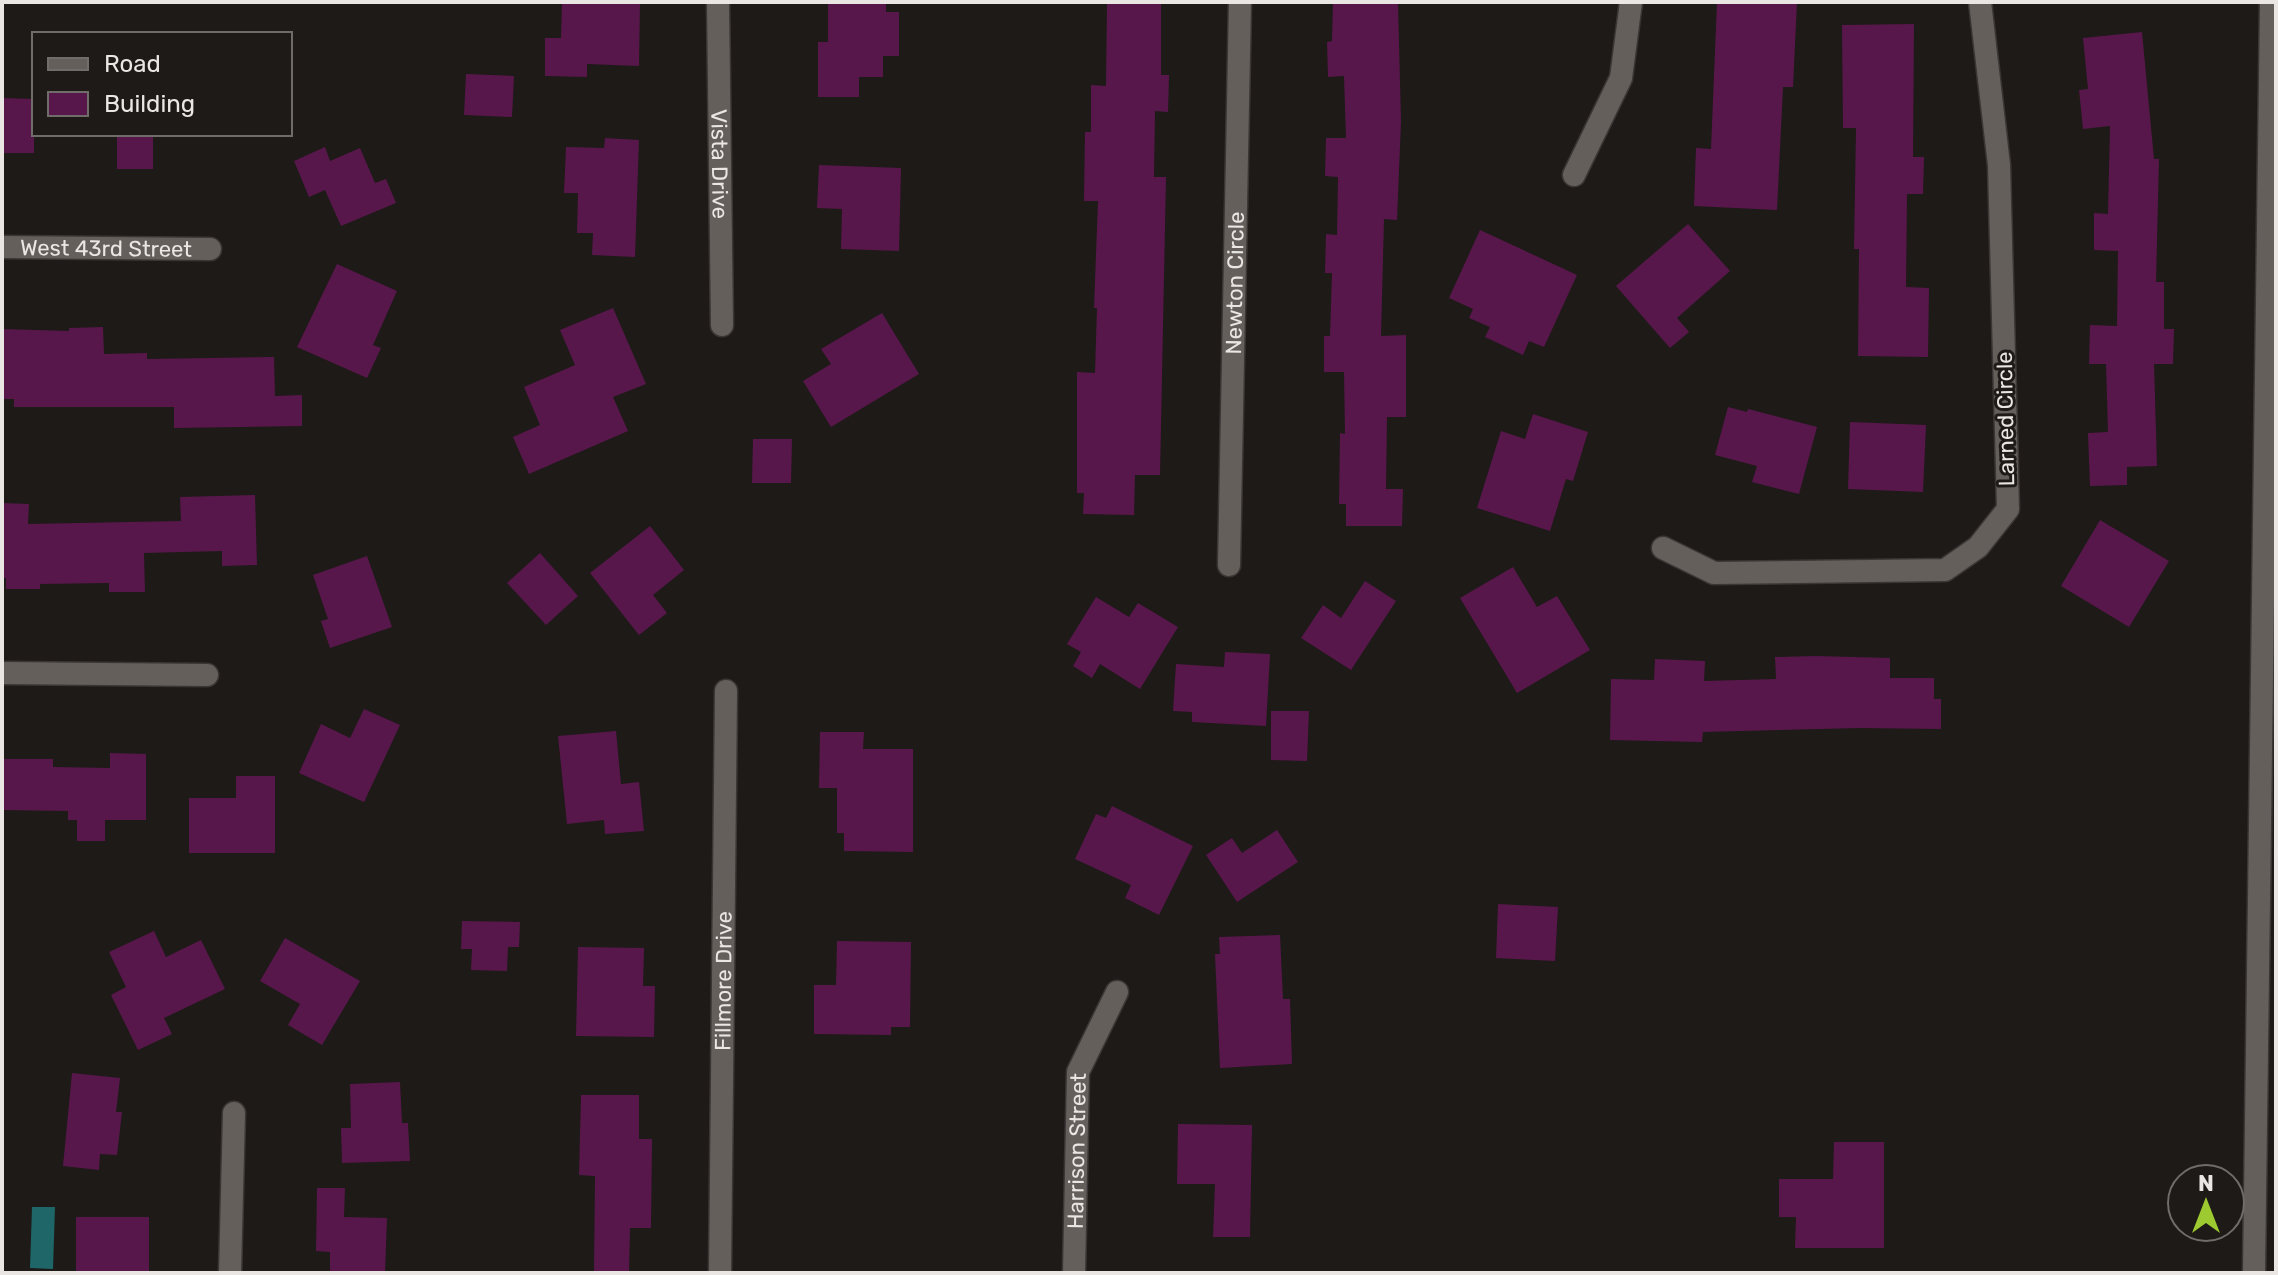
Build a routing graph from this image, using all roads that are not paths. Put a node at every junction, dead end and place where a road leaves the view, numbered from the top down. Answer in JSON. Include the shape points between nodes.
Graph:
{"nodes":[{"id":1,"x":718,"y":2,"type":"edge"},
{"id":2,"x":1240,"y":2,"type":"edge"},
{"id":3,"x":1631,"y":2,"type":"edge"},
{"id":4,"x":1980,"y":2,"type":"edge"},
{"id":5,"x":2271,"y":2,"type":"edge"},
{"id":6,"x":1574,"y":175,"type":"dead end"},
{"id":7,"x":2,"y":247,"type":"edge"},
{"id":8,"x":210,"y":249,"type":"dead end"},
{"id":9,"x":722,"y":325,"type":"dead end"},
{"id":10,"x":1663,"y":548,"type":"dead end"},
{"id":11,"x":1229,"y":565,"type":"dead end"},
{"id":12,"x":2,"y":673,"type":"edge"},
{"id":13,"x":207,"y":675,"type":"dead end"},
{"id":14,"x":726,"y":691,"type":"dead end"},
{"id":15,"x":1117,"y":992,"type":"dead end"},
{"id":16,"x":234,"y":1113,"type":"dead end"},
{"id":17,"x":230,"y":1273,"type":"edge"},
{"id":18,"x":720,"y":1273,"type":"edge"},
{"id":19,"x":1074,"y":1273,"type":"edge"},
{"id":20,"x":2254,"y":1273,"type":"edge"}],
"edges":[{"from":1,"to":9,"type":"street","name":"Vista Drive"},
{"from":2,"to":11,"type":"street","name":"Newton Circle"},
{"from":3,"to":6,"type":"street","via":[[1621,78]]},
{"from":4,"to":10,"type":"street","name":"Larned Circle","via":[[1999,165],[2008,509],[1978,547],[1945,570],[1714,573]]},
{"from":5,"to":20,"type":"street"},
{"from":7,"to":8,"type":"street","name":"West 43rd Street"},
{"from":12,"to":13,"type":"street"},
{"from":14,"to":18,"type":"street","name":"Fillmore Drive"},
{"from":15,"to":19,"type":"street","name":"Harrison Street","via":[[1078,1072]]},
{"from":16,"to":17,"type":"street"}]}
